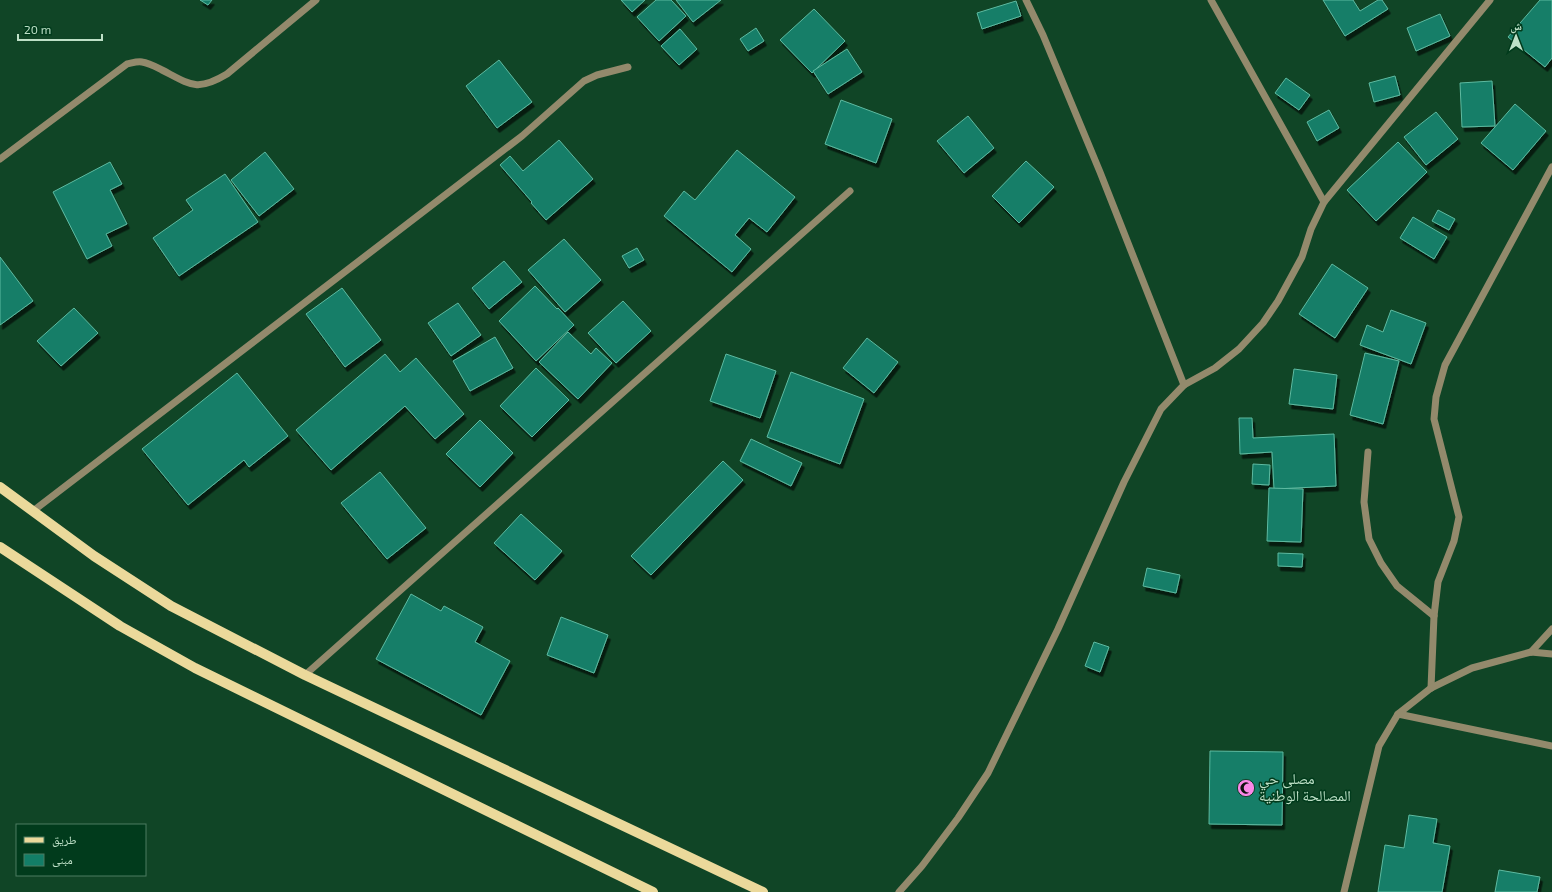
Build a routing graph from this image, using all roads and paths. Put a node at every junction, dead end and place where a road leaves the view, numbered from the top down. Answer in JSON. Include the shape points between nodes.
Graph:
{"nodes":[{"id":1,"x":316,"y":0,"type":"edge"},
{"id":2,"x":1026,"y":0,"type":"edge"},
{"id":3,"x":1210,"y":0,"type":"edge"},
{"id":4,"x":1490,"y":0,"type":"edge"},
{"id":5,"x":628,"y":67,"type":"dead end"},
{"id":6,"x":0,"y":159,"type":"edge"},
{"id":7,"x":1552,"y":167,"type":"edge"},
{"id":8,"x":850,"y":191,"type":"dead end"},
{"id":9,"x":1324,"y":202,"type":"junction"},
{"id":10,"x":1184,"y":385,"type":"junction"},
{"id":11,"x":1368,"y":452,"type":"dead end"},
{"id":12,"x":0,"y":487,"type":"edge"},
{"id":13,"x":33,"y":511,"type":"junction"},
{"id":14,"x":0,"y":547,"type":"edge"},
{"id":15,"x":1434,"y":616,"type":"junction"},
{"id":16,"x":1552,"y":629,"type":"edge"},
{"id":17,"x":1531,"y":652,"type":"junction"},
{"id":18,"x":1552,"y":654,"type":"edge"},
{"id":19,"x":305,"y":675,"type":"junction"},
{"id":20,"x":1431,"y":688,"type":"junction"},
{"id":21,"x":1398,"y":714,"type":"junction"},
{"id":22,"x":1552,"y":746,"type":"edge"},
{"id":23,"x":653,"y":892,"type":"edge"},
{"id":24,"x":763,"y":892,"type":"edge"},
{"id":25,"x":899,"y":892,"type":"edge"},
{"id":26,"x":1344,"y":892,"type":"edge"}],
"edges":[{"from":1,"to":6,"type":"street","via":[[228,74],[213,83],[189,84],[156,66],[142,62],[127,64]]},
{"from":2,"to":10,"type":"street","via":[[1100,172]]},
{"from":3,"to":9,"type":"street"},
{"from":4,"to":9,"type":"street"},
{"from":5,"to":13,"type":"street","via":[[584,81],[522,136]]},
{"from":7,"to":15,"type":"street","via":[[1445,365],[1436,397],[1434,419],[1459,517],[1454,541],[1438,582]]},
{"from":8,"to":19,"type":"street"},
{"from":9,"to":10,"type":"street","via":[[1311,229],[1302,257],[1263,324],[1239,349],[1215,368]]},
{"from":10,"to":25,"type":"street","via":[[1160,409],[1148,432],[1058,629],[988,772],[958,818]]},
{"from":11,"to":15,"type":"street","via":[[1364,502],[1369,539],[1381,564],[1397,586]]},
{"from":12,"to":13,"type":"main road"},
{"from":13,"to":19,"type":"main road","via":[[94,556],[171,606]]},
{"from":14,"to":23,"type":"main road","via":[[120,626],[195,668]]},
{"from":15,"to":20,"type":"street"},
{"from":16,"to":17,"type":"street"},
{"from":17,"to":18,"type":"street"},
{"from":17,"to":20,"type":"street","via":[[1472,668]]},
{"from":19,"to":24,"type":"main road"},
{"from":20,"to":21,"type":"street"},
{"from":21,"to":22,"type":"street"},
{"from":21,"to":26,"type":"street","via":[[1379,746]]}]}
